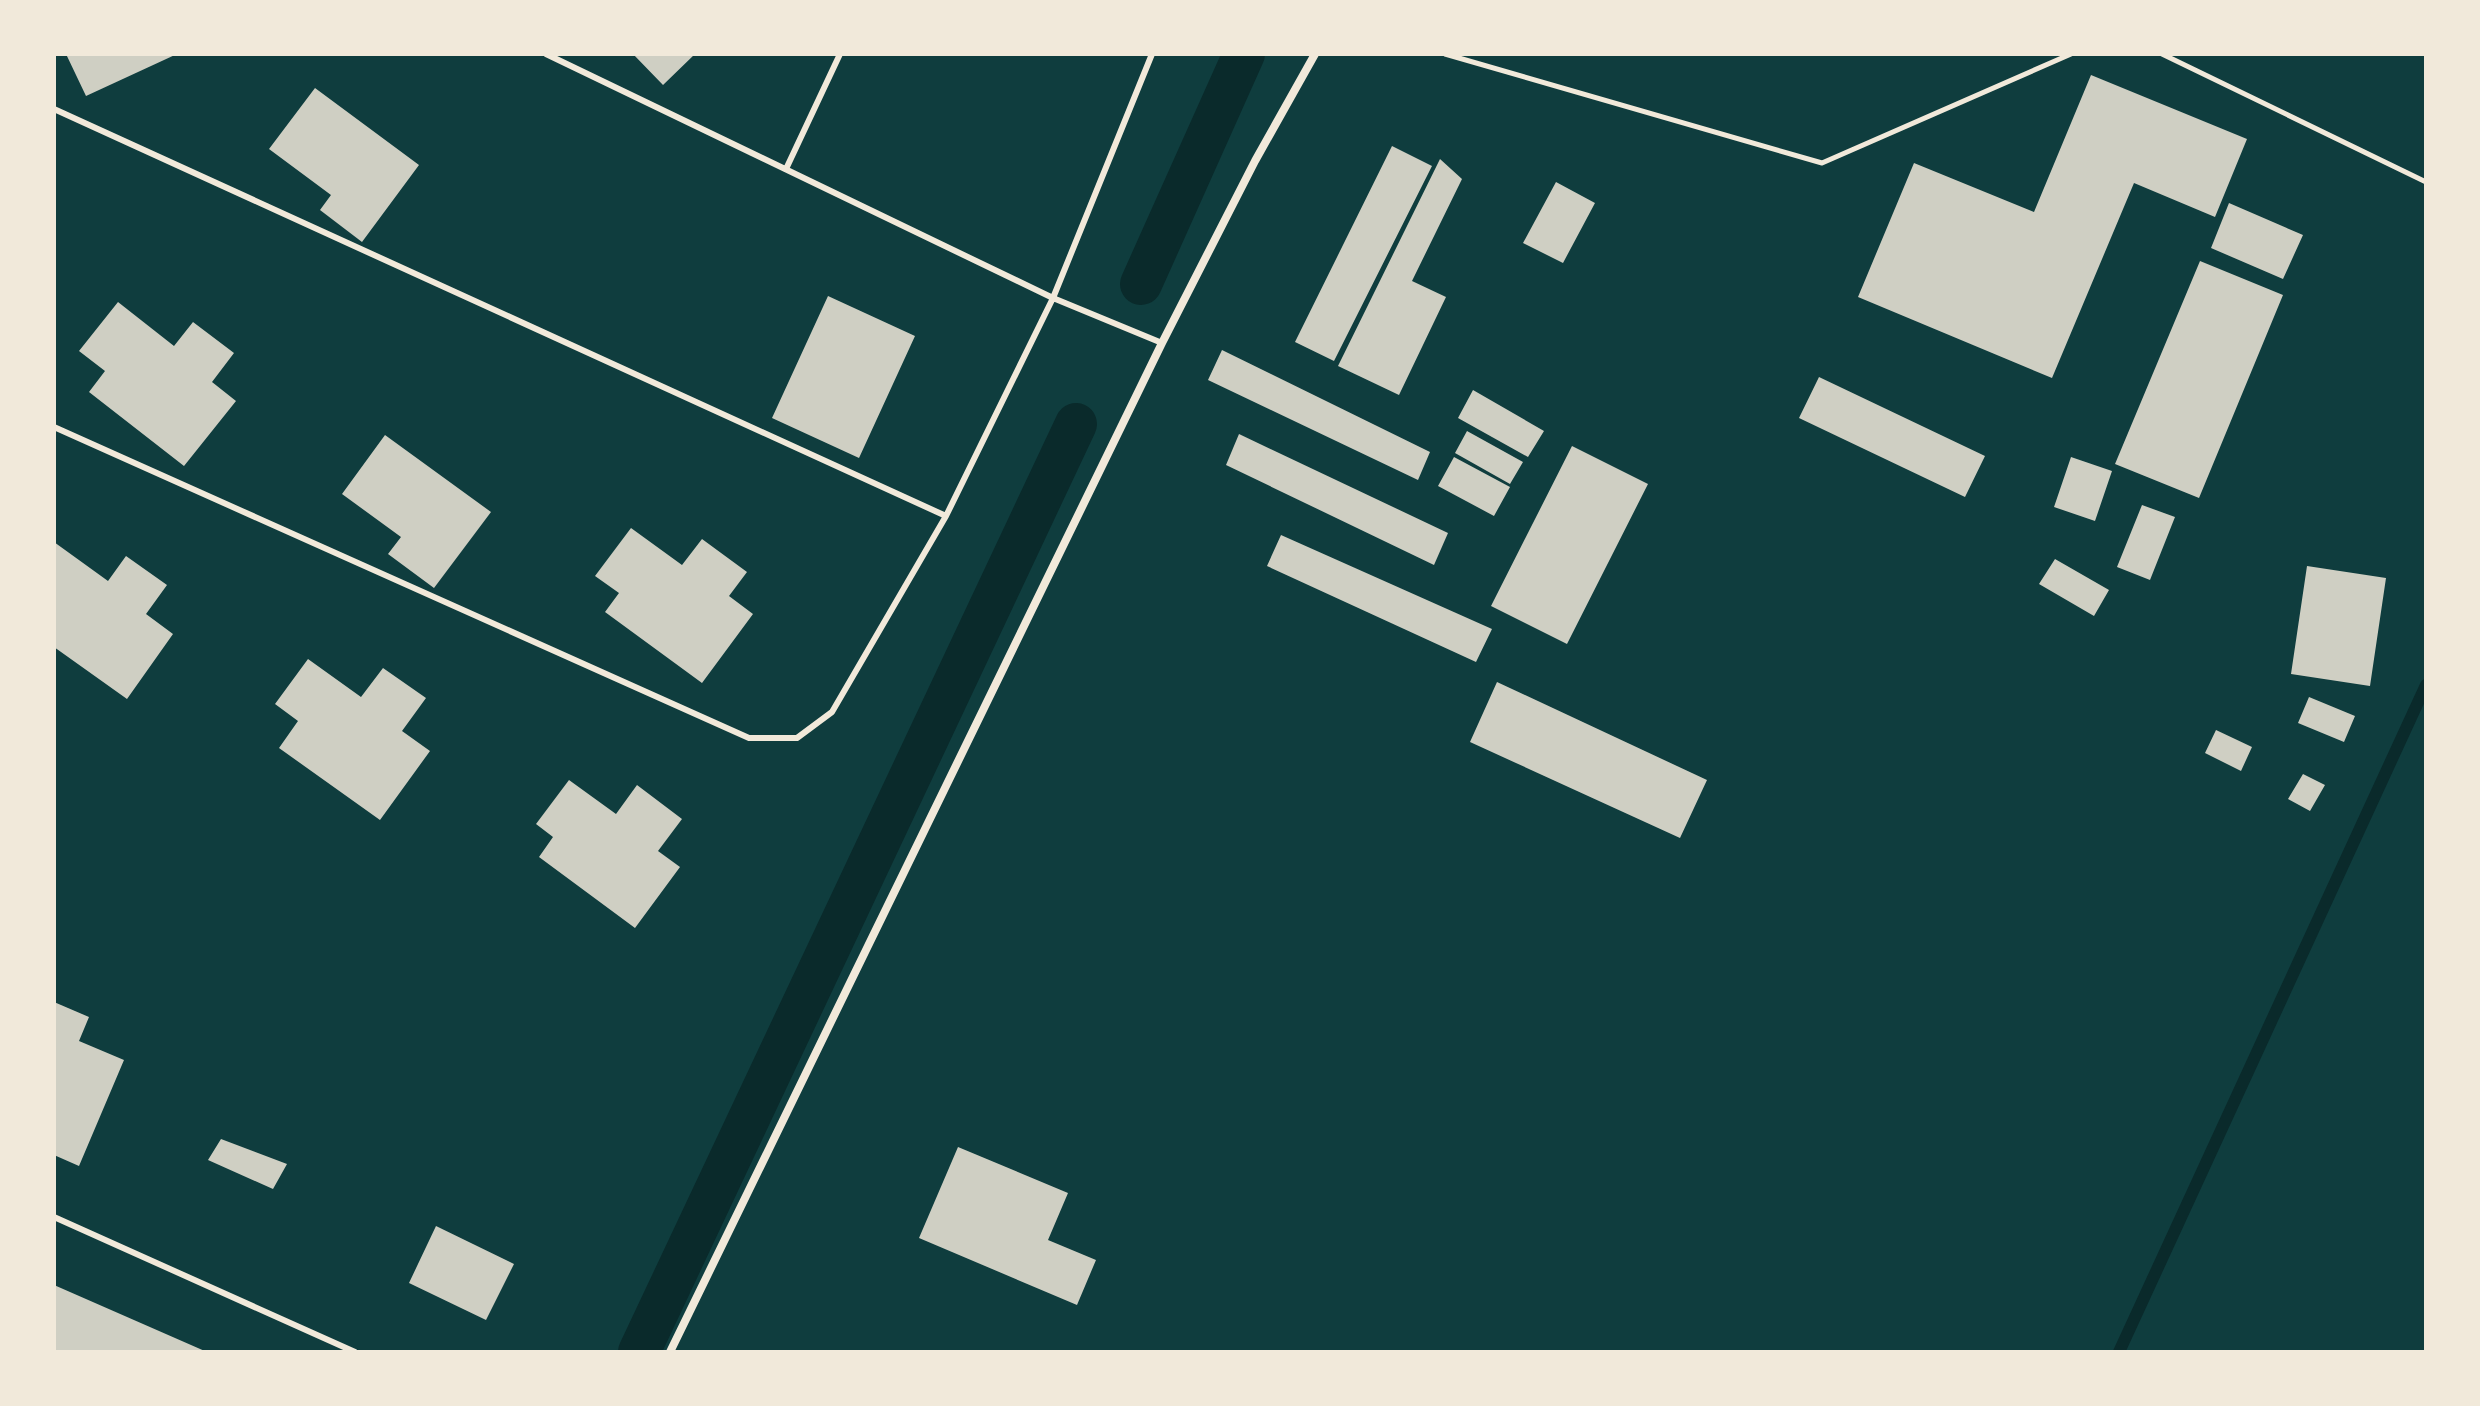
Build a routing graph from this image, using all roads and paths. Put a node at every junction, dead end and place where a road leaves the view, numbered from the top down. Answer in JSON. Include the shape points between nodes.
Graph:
{"nodes":[{"id":1,"x":546,"y":54,"type":"edge"},
{"id":2,"x":840,"y":54,"type":"edge"},
{"id":3,"x":1152,"y":54,"type":"edge"},
{"id":4,"x":1315,"y":54,"type":"edge"},
{"id":5,"x":1445,"y":54,"type":"edge"},
{"id":6,"x":2071,"y":54,"type":"edge"},
{"id":7,"x":2162,"y":54,"type":"edge"},
{"id":8,"x":54,"y":109,"type":"edge"},
{"id":9,"x":786,"y":169,"type":"junction"},
{"id":10,"x":2426,"y":182,"type":"edge"},
{"id":11,"x":1053,"y":298,"type":"junction"},
{"id":12,"x":1162,"y":343,"type":"junction"},
{"id":13,"x":54,"y":427,"type":"edge"},
{"id":14,"x":946,"y":516,"type":"junction"},
{"id":15,"x":54,"y":1217,"type":"edge"},
{"id":16,"x":355,"y":1352,"type":"edge"},
{"id":17,"x":670,"y":1352,"type":"edge"}],
"edges":[{"from":1,"to":9,"type":"lane"},
{"from":2,"to":9,"type":"lane"},
{"from":3,"to":11,"type":"lane"},
{"from":4,"to":12,"type":"street"},
{"from":5,"to":6,"type":"path","via":[[1822,163]]},
{"from":7,"to":10,"type":"path"},
{"from":8,"to":14,"type":"lane"},
{"from":9,"to":11,"type":"lane"},
{"from":11,"to":12,"type":"lane"},
{"from":11,"to":14,"type":"lane"},
{"from":12,"to":17,"type":"street"},
{"from":13,"to":14,"type":"lane","via":[[749,738],[797,738],[832,712]]},
{"from":15,"to":16,"type":"lane"}]}
